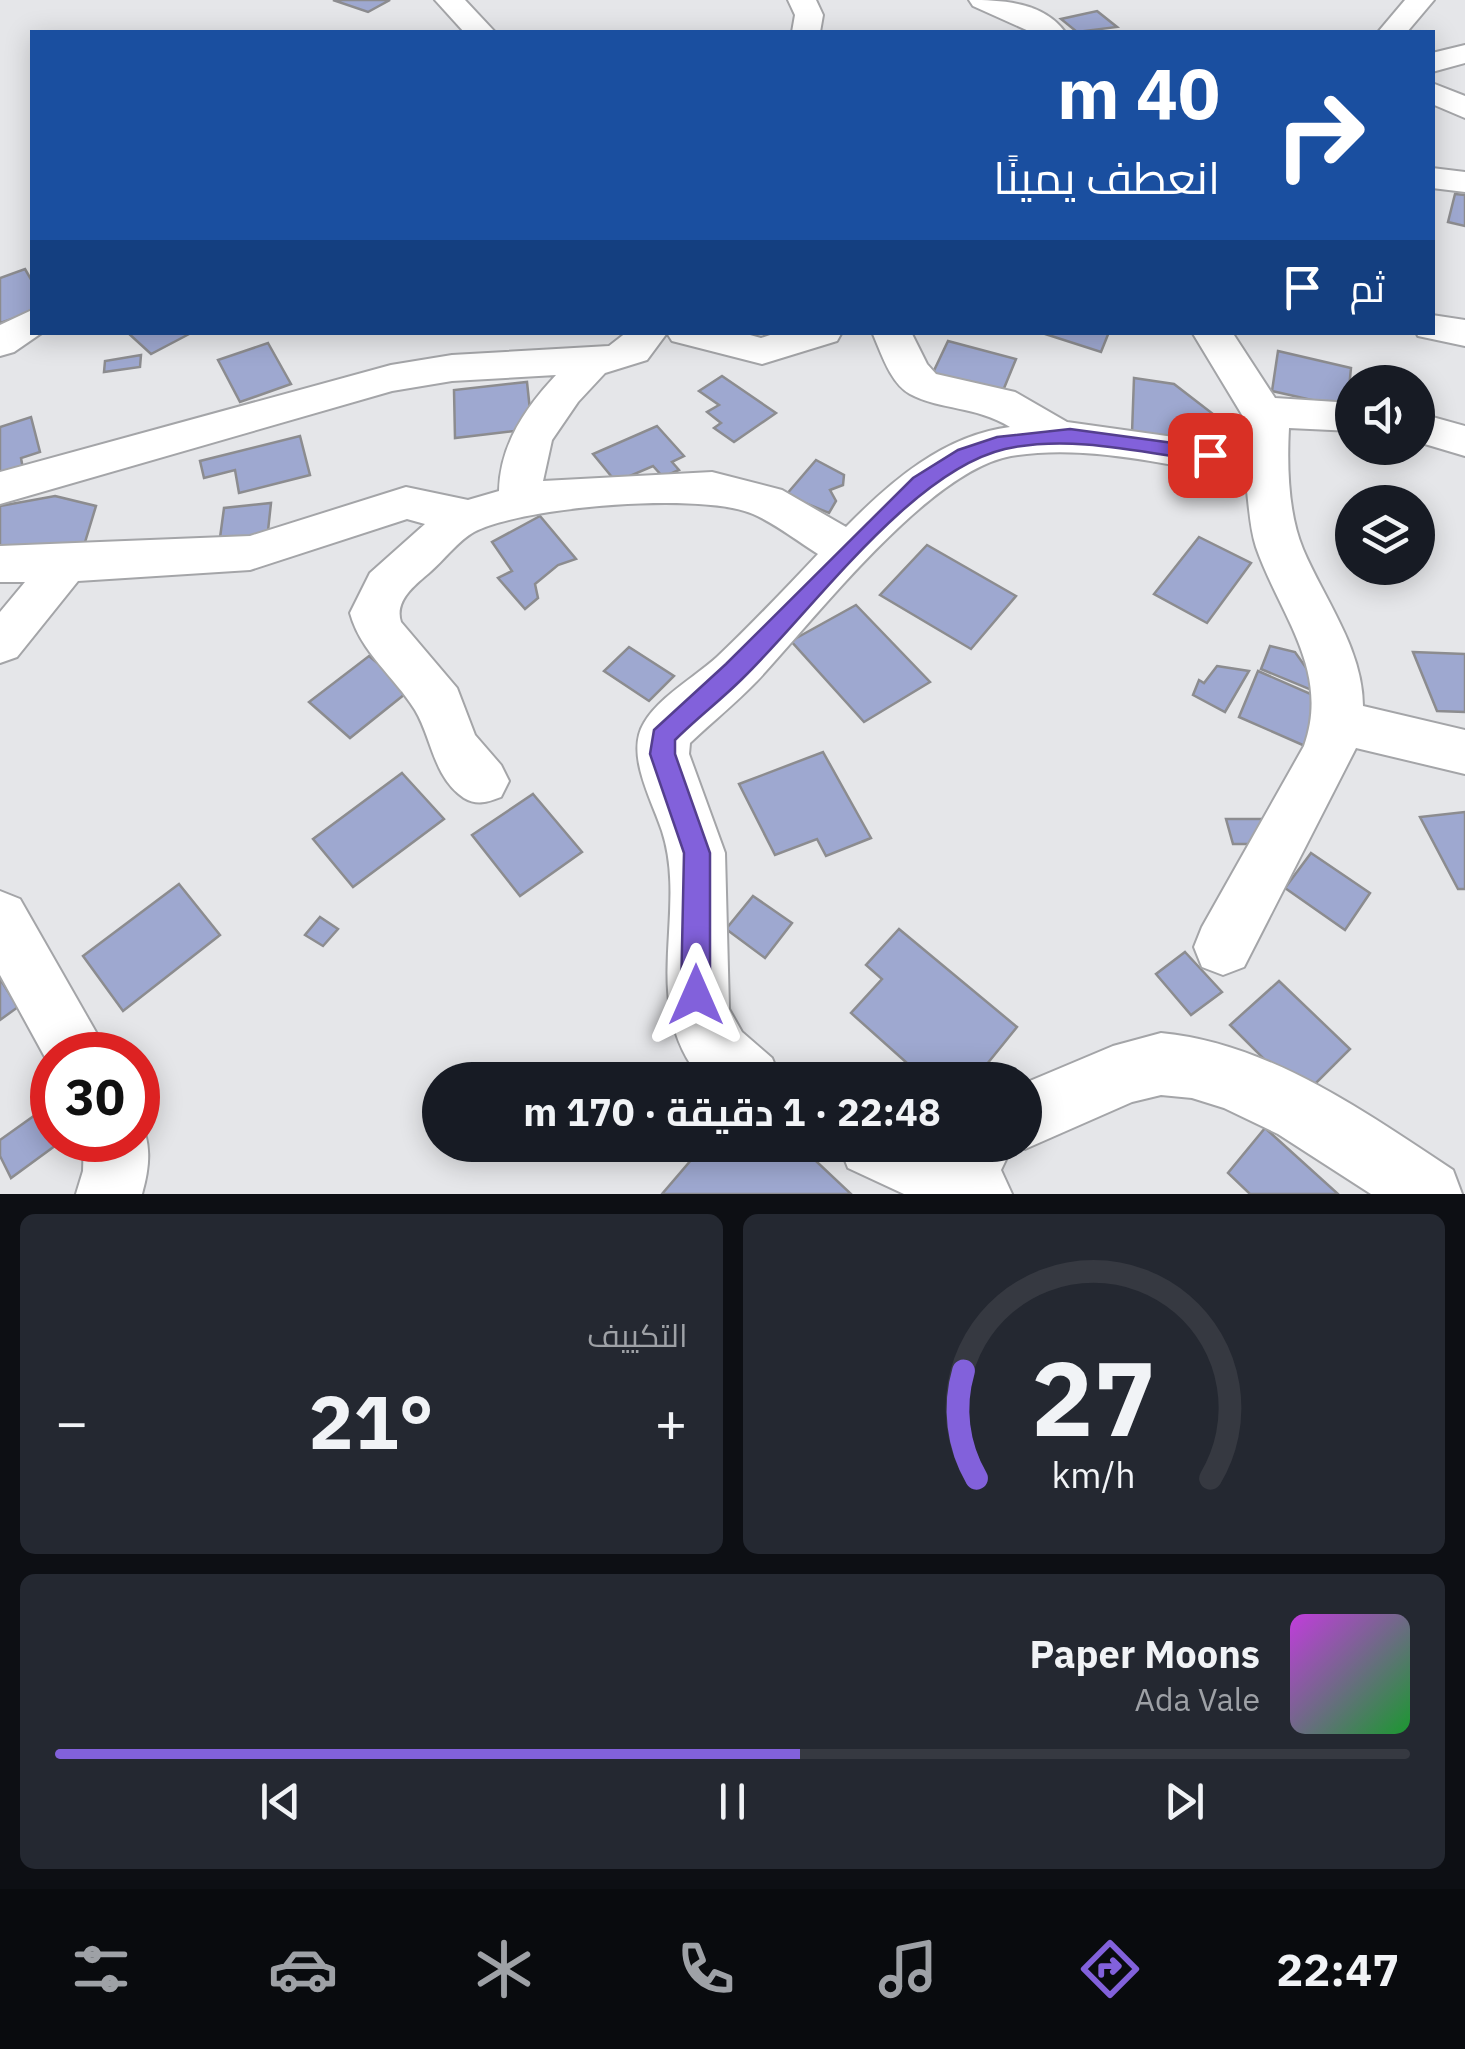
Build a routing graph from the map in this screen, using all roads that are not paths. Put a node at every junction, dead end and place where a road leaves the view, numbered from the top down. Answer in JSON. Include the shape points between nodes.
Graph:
{"nodes":[{"id":1,"x":449,"y":0,"type":"edge"},
{"id":2,"x":802,"y":0,"type":"edge"},
{"id":3,"x":983,"y":0,"type":"edge"},
{"id":4,"x":1420,"y":0,"type":"edge"},
{"id":5,"x":478,"y":30,"type":"edge"},
{"id":6,"x":806,"y":30,"type":"edge"},
{"id":7,"x":1046,"y":30,"type":"edge"},
{"id":8,"x":1394,"y":30,"type":"edge"},
{"id":9,"x":1465,"y":54,"type":"edge"},
{"id":10,"x":1435,"y":62,"type":"edge"},
{"id":11,"x":1435,"y":93,"type":"edge"},
{"id":12,"x":1465,"y":108,"type":"edge"},
{"id":13,"x":1435,"y":178,"type":"edge"},
{"id":14,"x":1465,"y":182,"type":"edge"},
{"id":15,"x":30,"y":323,"type":"edge"},
{"id":16,"x":1435,"y":328,"type":"edge"},
{"id":17,"x":1465,"y":333,"type":"edge"},
{"id":18,"x":645,"y":335,"type":"edge"},
{"id":19,"x":699,"y":335,"type":"edge"},
{"id":20,"x":813,"y":335,"type":"edge"},
{"id":21,"x":892,"y":335,"type":"edge"},
{"id":22,"x":1213,"y":335,"type":"edge"},
{"id":23,"x":0,"y":344,"type":"edge"},
{"id":24,"x":592,"y":362,"type":"junction"},
{"id":25,"x":1264,"y":412,"type":"junction"},
{"id":26,"x":1335,"y":415,"type":"edge"},
{"id":27,"x":1435,"y":433,"type":"edge"},
{"id":28,"x":1059,"y":436,"type":"junction"},
{"id":29,"x":1465,"y":441,"type":"edge"},
{"id":30,"x":1266,"y":465,"type":"junction"},
{"id":31,"x":0,"y":488,"type":"edge"},
{"id":32,"x":521,"y":500,"type":"junction"},
{"id":33,"x":460,"y":516,"type":"junction"},
{"id":34,"x":848,"y":550,"type":"junction"},
{"id":35,"x":0,"y":564,"type":"edge"},
{"id":36,"x":66,"y":564,"type":"junction"},
{"id":37,"x":0,"y":643,"type":"edge"},
{"id":38,"x":1338,"y":722,"type":"junction"},
{"id":39,"x":1465,"y":752,"type":"edge"},
{"id":40,"x":482,"y":781,"type":"dead end"},
{"id":41,"x":0,"y":918,"type":"edge"},
{"id":42,"x":1223,"y":947,"type":"dead end"},
{"id":43,"x":65,"y":1032,"type":"edge"},
{"id":44,"x":730,"y":1062,"type":"edge"},
{"id":45,"x":1042,"y":1110,"type":"edge"},
{"id":46,"x":116,"y":1162,"type":"edge"},
{"id":47,"x":930,"y":1162,"type":"edge"},
{"id":48,"x":966,"y":1172,"type":"edge"},
{"id":49,"x":109,"y":1194,"type":"edge"},
{"id":50,"x":1429,"y":1194,"type":"edge"}],
"edges":[{"from":1,"to":5,"type":"street"},
{"from":2,"to":6,"type":"street"},
{"from":3,"to":7,"type":"street"},
{"from":4,"to":8,"type":"street"},
{"from":9,"to":10,"type":"street"},
{"from":11,"to":12,"type":"street"},
{"from":13,"to":14,"type":"street"},
{"from":15,"to":23,"type":"street"},
{"from":16,"to":17,"type":"street"},
{"from":18,"to":24,"type":"street","via":[[624,356]]},
{"from":19,"to":20,"type":"street","via":[[762,350]]},
{"from":21,"to":28,"type":"street","via":[[922,384],[1000,402]]},
{"from":22,"to":25,"type":"street"},
{"from":24,"to":31,"type":"street","via":[[452,368],[391,378]]},
{"from":24,"to":32,"type":"street","via":[[556,399],[529,442]]},
{"from":25,"to":26,"type":"street"},
{"from":25,"to":30,"type":"street"},
{"from":27,"to":29,"type":"street"},
{"from":28,"to":30,"type":"street"},
{"from":28,"to":34,"type":"street","via":[[1004,442],[945,466]]},
{"from":30,"to":38,"type":"street","via":[[1279,546],[1330,660]]},
{"from":32,"to":33,"type":"street"},
{"from":32,"to":34,"type":"street","via":[[712,488],[776,506]]},
{"from":33,"to":36,"type":"street","via":[[406,503],[250,554]]},
{"from":33,"to":40,"type":"street","via":[[381,593],[374,617],[439,703],[453,746]]},
{"from":34,"to":44,"type":"street","via":[[662,738],[697,853],[699,1016],[711,1044]]},
{"from":35,"to":36,"type":"street"},
{"from":36,"to":37,"type":"street"},
{"from":38,"to":39,"type":"street"},
{"from":38,"to":42,"type":"street","via":[[1309,790]]},
{"from":41,"to":43,"type":"street"},
{"from":45,"to":50,"type":"street","via":[[1128,1072],[1159,1064],[1192,1067],[1314,1122]]},
{"from":46,"to":49,"type":"street"},
{"from":47,"to":48,"type":"street"}]}
